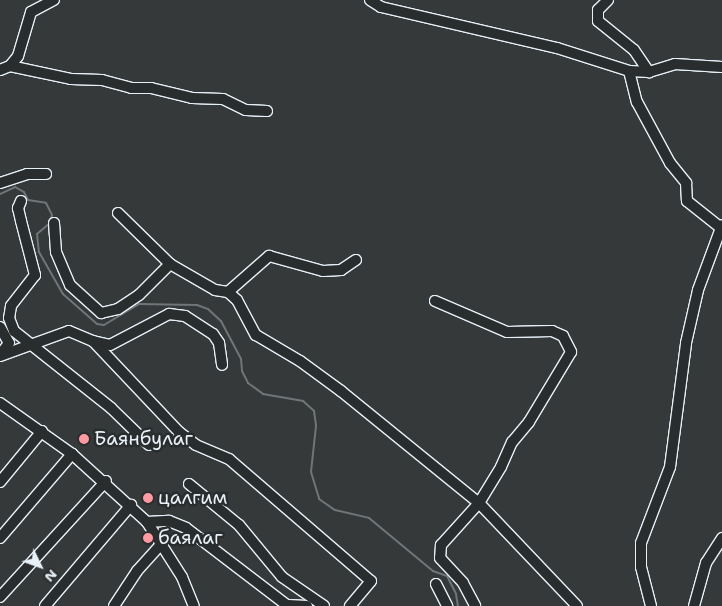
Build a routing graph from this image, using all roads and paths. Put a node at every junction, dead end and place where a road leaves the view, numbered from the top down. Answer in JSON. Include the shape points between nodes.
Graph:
{"nodes":[{"id":1,"x":54,"y":0,"type":"edge"},
{"id":2,"x":370,"y":0,"type":"edge"},
{"id":3,"x":608,"y":0,"type":"edge"},
{"id":4,"x":722,"y":67,"type":"edge"},
{"id":5,"x":5,"y":68,"type":"edge"},
{"id":6,"x":629,"y":71,"type":"junction"},
{"id":7,"x":648,"y":72,"type":"junction"},
{"id":8,"x":267,"y":111,"type":"dead end"},
{"id":9,"x":46,"y":174,"type":"dead end"},
{"id":10,"x":0,"y":183,"type":"edge"},
{"id":11,"x":21,"y":201,"type":"dead end"},
{"id":12,"x":118,"y":213,"type":"dead end"},
{"id":13,"x":54,"y":223,"type":"dead end"},
{"id":14,"x":722,"y":227,"type":"edge"},
{"id":15,"x":356,"y":260,"type":"dead end"},
{"id":16,"x":170,"y":264,"type":"junction"},
{"id":17,"x":228,"y":292,"type":"junction"},
{"id":18,"x":435,"y":301,"type":"dead end"},
{"id":19,"x":0,"y":327,"type":"edge"},
{"id":20,"x":93,"y":341,"type":"junction"},
{"id":21,"x":30,"y":346,"type":"junction"},
{"id":22,"x":0,"y":356,"type":"edge"},
{"id":23,"x":222,"y":365,"type":"dead end"},
{"id":24,"x":0,"y":403,"type":"edge"},
{"id":25,"x":42,"y":431,"type":"junction"},
{"id":26,"x":149,"y":445,"type":"dead end"},
{"id":27,"x":72,"y":454,"type":"junction"},
{"id":28,"x":106,"y":481,"type":"junction"},
{"id":29,"x":0,"y":482,"type":"edge"},
{"id":30,"x":189,"y":484,"type":"dead end"},
{"id":31,"x":479,"y":503,"type":"junction"},
{"id":32,"x":131,"y":505,"type":"junction"},
{"id":33,"x":147,"y":522,"type":"junction"},
{"id":34,"x":0,"y":538,"type":"edge"},
{"id":35,"x":722,"y":538,"type":"edge"},
{"id":36,"x":162,"y":543,"type":"junction"},
{"id":37,"x":436,"y":584,"type":"dead end"},
{"id":38,"x":0,"y":597,"type":"edge"},
{"id":39,"x":45,"y":606,"type":"edge"},
{"id":40,"x":114,"y":606,"type":"edge"},
{"id":41,"x":194,"y":606,"type":"edge"},
{"id":42,"x":288,"y":606,"type":"edge"},
{"id":43,"x":307,"y":606,"type":"edge"},
{"id":44,"x":324,"y":606,"type":"edge"},
{"id":45,"x":350,"y":606,"type":"edge"},
{"id":46,"x":447,"y":606,"type":"edge"},
{"id":47,"x":475,"y":606,"type":"edge"},
{"id":48,"x":577,"y":606,"type":"edge"},
{"id":49,"x":651,"y":606,"type":"edge"},
{"id":50,"x":694,"y":606,"type":"edge"}],
"edges":[{"from":1,"to":5,"type":"street","via":[[31,12],[18,56]]},
{"from":2,"to":6,"type":"street","via":[[381,7],[557,48]]},
{"from":3,"to":7,"type":"street","via":[[598,10],[598,21],[634,50]]},
{"from":4,"to":7,"type":"street","via":[[675,64]]},
{"from":5,"to":8,"type":"street","via":[[71,79],[102,80],[192,98],[223,99],[246,110]]},
{"from":6,"to":7,"type":"street"},
{"from":6,"to":14,"type":"street","via":[[637,102],[670,163],[686,182],[687,201]]},
{"from":9,"to":10,"type":"street","via":[[27,174]]},
{"from":11,"to":21,"type":"street","via":[[18,208],[31,249],[35,275],[18,295],[9,318],[14,331]]},
{"from":12,"to":16,"type":"street"},
{"from":13,"to":16,"type":"street","via":[[56,252],[70,285],[101,313],[118,309],[139,295]]},
{"from":14,"to":49,"type":"street","via":[[694,308],[670,467],[641,543],[642,567]]},
{"from":15,"to":17,"type":"street","via":[[341,270],[323,270],[269,256]]},
{"from":16,"to":17,"type":"street","via":[[215,290]]},
{"from":17,"to":31,"type":"street","via":[[237,300],[256,335],[341,391]]},
{"from":18,"to":31,"type":"street","via":[[507,332],[552,331],[563,336],[571,352],[530,422],[512,442],[501,468]]},
{"from":19,"to":22,"type":"street","via":[[9,343]]},
{"from":20,"to":21,"type":"street","via":[[69,332]]},
{"from":20,"to":23,"type":"street","via":[[110,345],[169,314],[185,316],[213,334],[219,343]]},
{"from":20,"to":45,"type":"street","via":[[179,432],[196,445],[229,460],[371,582]]},
{"from":21,"to":22,"type":"street"},
{"from":21,"to":26,"type":"street","via":[[111,408]]},
{"from":24,"to":25,"type":"street"},
{"from":25,"to":27,"type":"street"},
{"from":25,"to":29,"type":"street"},
{"from":27,"to":28,"type":"street"},
{"from":27,"to":34,"type":"street"},
{"from":28,"to":32,"type":"street"},
{"from":28,"to":38,"type":"street"},
{"from":30,"to":44,"type":"street","via":[[239,525],[282,577]]},
{"from":31,"to":47,"type":"street","via":[[441,546],[439,553]]},
{"from":31,"to":48,"type":"street"},
{"from":32,"to":33,"type":"street"},
{"from":32,"to":39,"type":"street"},
{"from":33,"to":36,"type":"street"},
{"from":33,"to":42,"type":"street","via":[[169,520],[186,528]]},
{"from":35,"to":50,"type":"street","via":[[706,562]]},
{"from":36,"to":40,"type":"street","via":[[137,571]]},
{"from":36,"to":41,"type":"street"},
{"from":37,"to":46,"type":"street"},
{"from":42,"to":43,"type":"street"}]}
